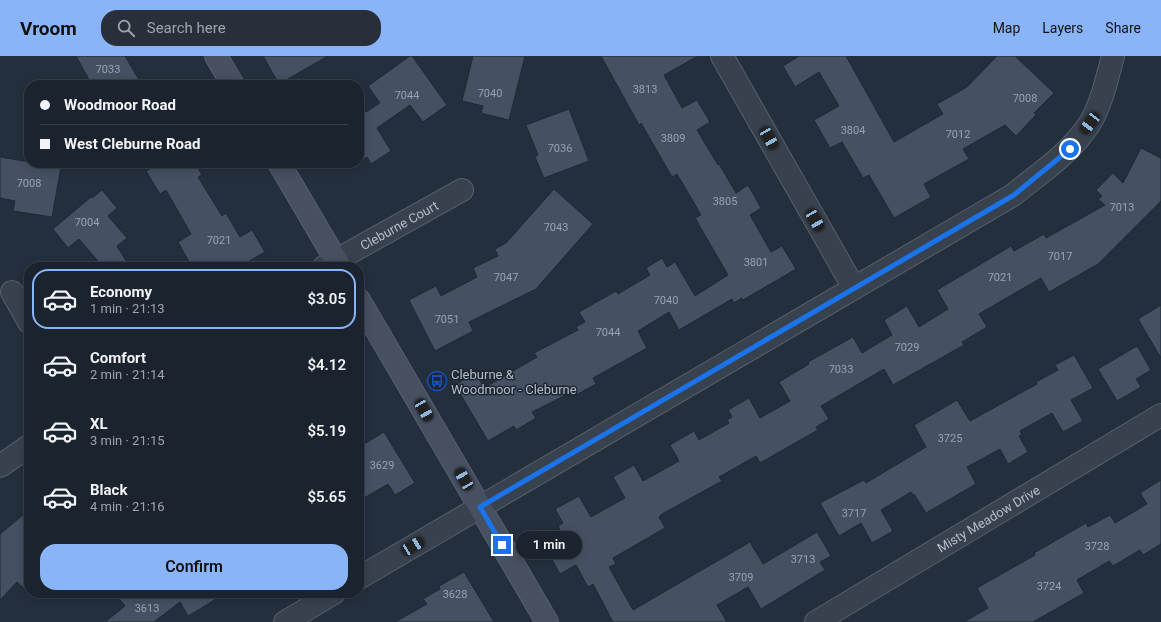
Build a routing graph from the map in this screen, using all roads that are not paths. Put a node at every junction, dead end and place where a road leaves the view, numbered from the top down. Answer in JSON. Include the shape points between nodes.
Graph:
{"nodes":[{"id":1,"x":216,"y":56,"type":"edge"},
{"id":2,"x":722,"y":56,"type":"edge"},
{"id":3,"x":1113,"y":56,"type":"edge"},
{"id":4,"x":230,"y":80,"type":"edge"},
{"id":5,"x":282,"y":168,"type":"edge"},
{"id":6,"x":462,"y":190,"type":"dead end"},
{"id":7,"x":331,"y":262,"type":"edge"},
{"id":8,"x":338,"y":262,"type":"edge"},
{"id":9,"x":854,"y":288,"type":"junction"},
{"id":10,"x":12,"y":292,"type":"dead end"},
{"id":11,"x":364,"y":309,"type":"edge"},
{"id":12,"x":24,"y":313,"type":"edge"},
{"id":13,"x":1161,"y":415,"type":"edge"},
{"id":14,"x":24,"y":449,"type":"edge"},
{"id":15,"x":0,"y":466,"type":"edge"},
{"id":16,"x":480,"y":507,"type":"junction"},
{"id":17,"x":364,"y":575,"type":"edge"},
{"id":18,"x":326,"y":598,"type":"edge"},
{"id":19,"x":285,"y":622,"type":"edge"},
{"id":20,"x":547,"y":622,"type":"edge"},
{"id":21,"x":816,"y":622,"type":"edge"}],
"edges":[{"from":1,"to":4,"type":"street"},
{"from":2,"to":9,"type":"street"},
{"from":3,"to":9,"type":"street","via":[[1090,123],[1070,149],[1014,195]]},
{"from":5,"to":7,"type":"street"},
{"from":6,"to":8,"type":"street","name":"Cleburne Court"},
{"from":9,"to":16,"type":"street"},
{"from":10,"to":12,"type":"street"},
{"from":11,"to":16,"type":"street"},
{"from":13,"to":21,"type":"street","name":"Misty Meadow Drive"},
{"from":14,"to":15,"type":"street"},
{"from":16,"to":17,"type":"street"},
{"from":16,"to":20,"type":"street"},
{"from":18,"to":19,"type":"street"}]}
